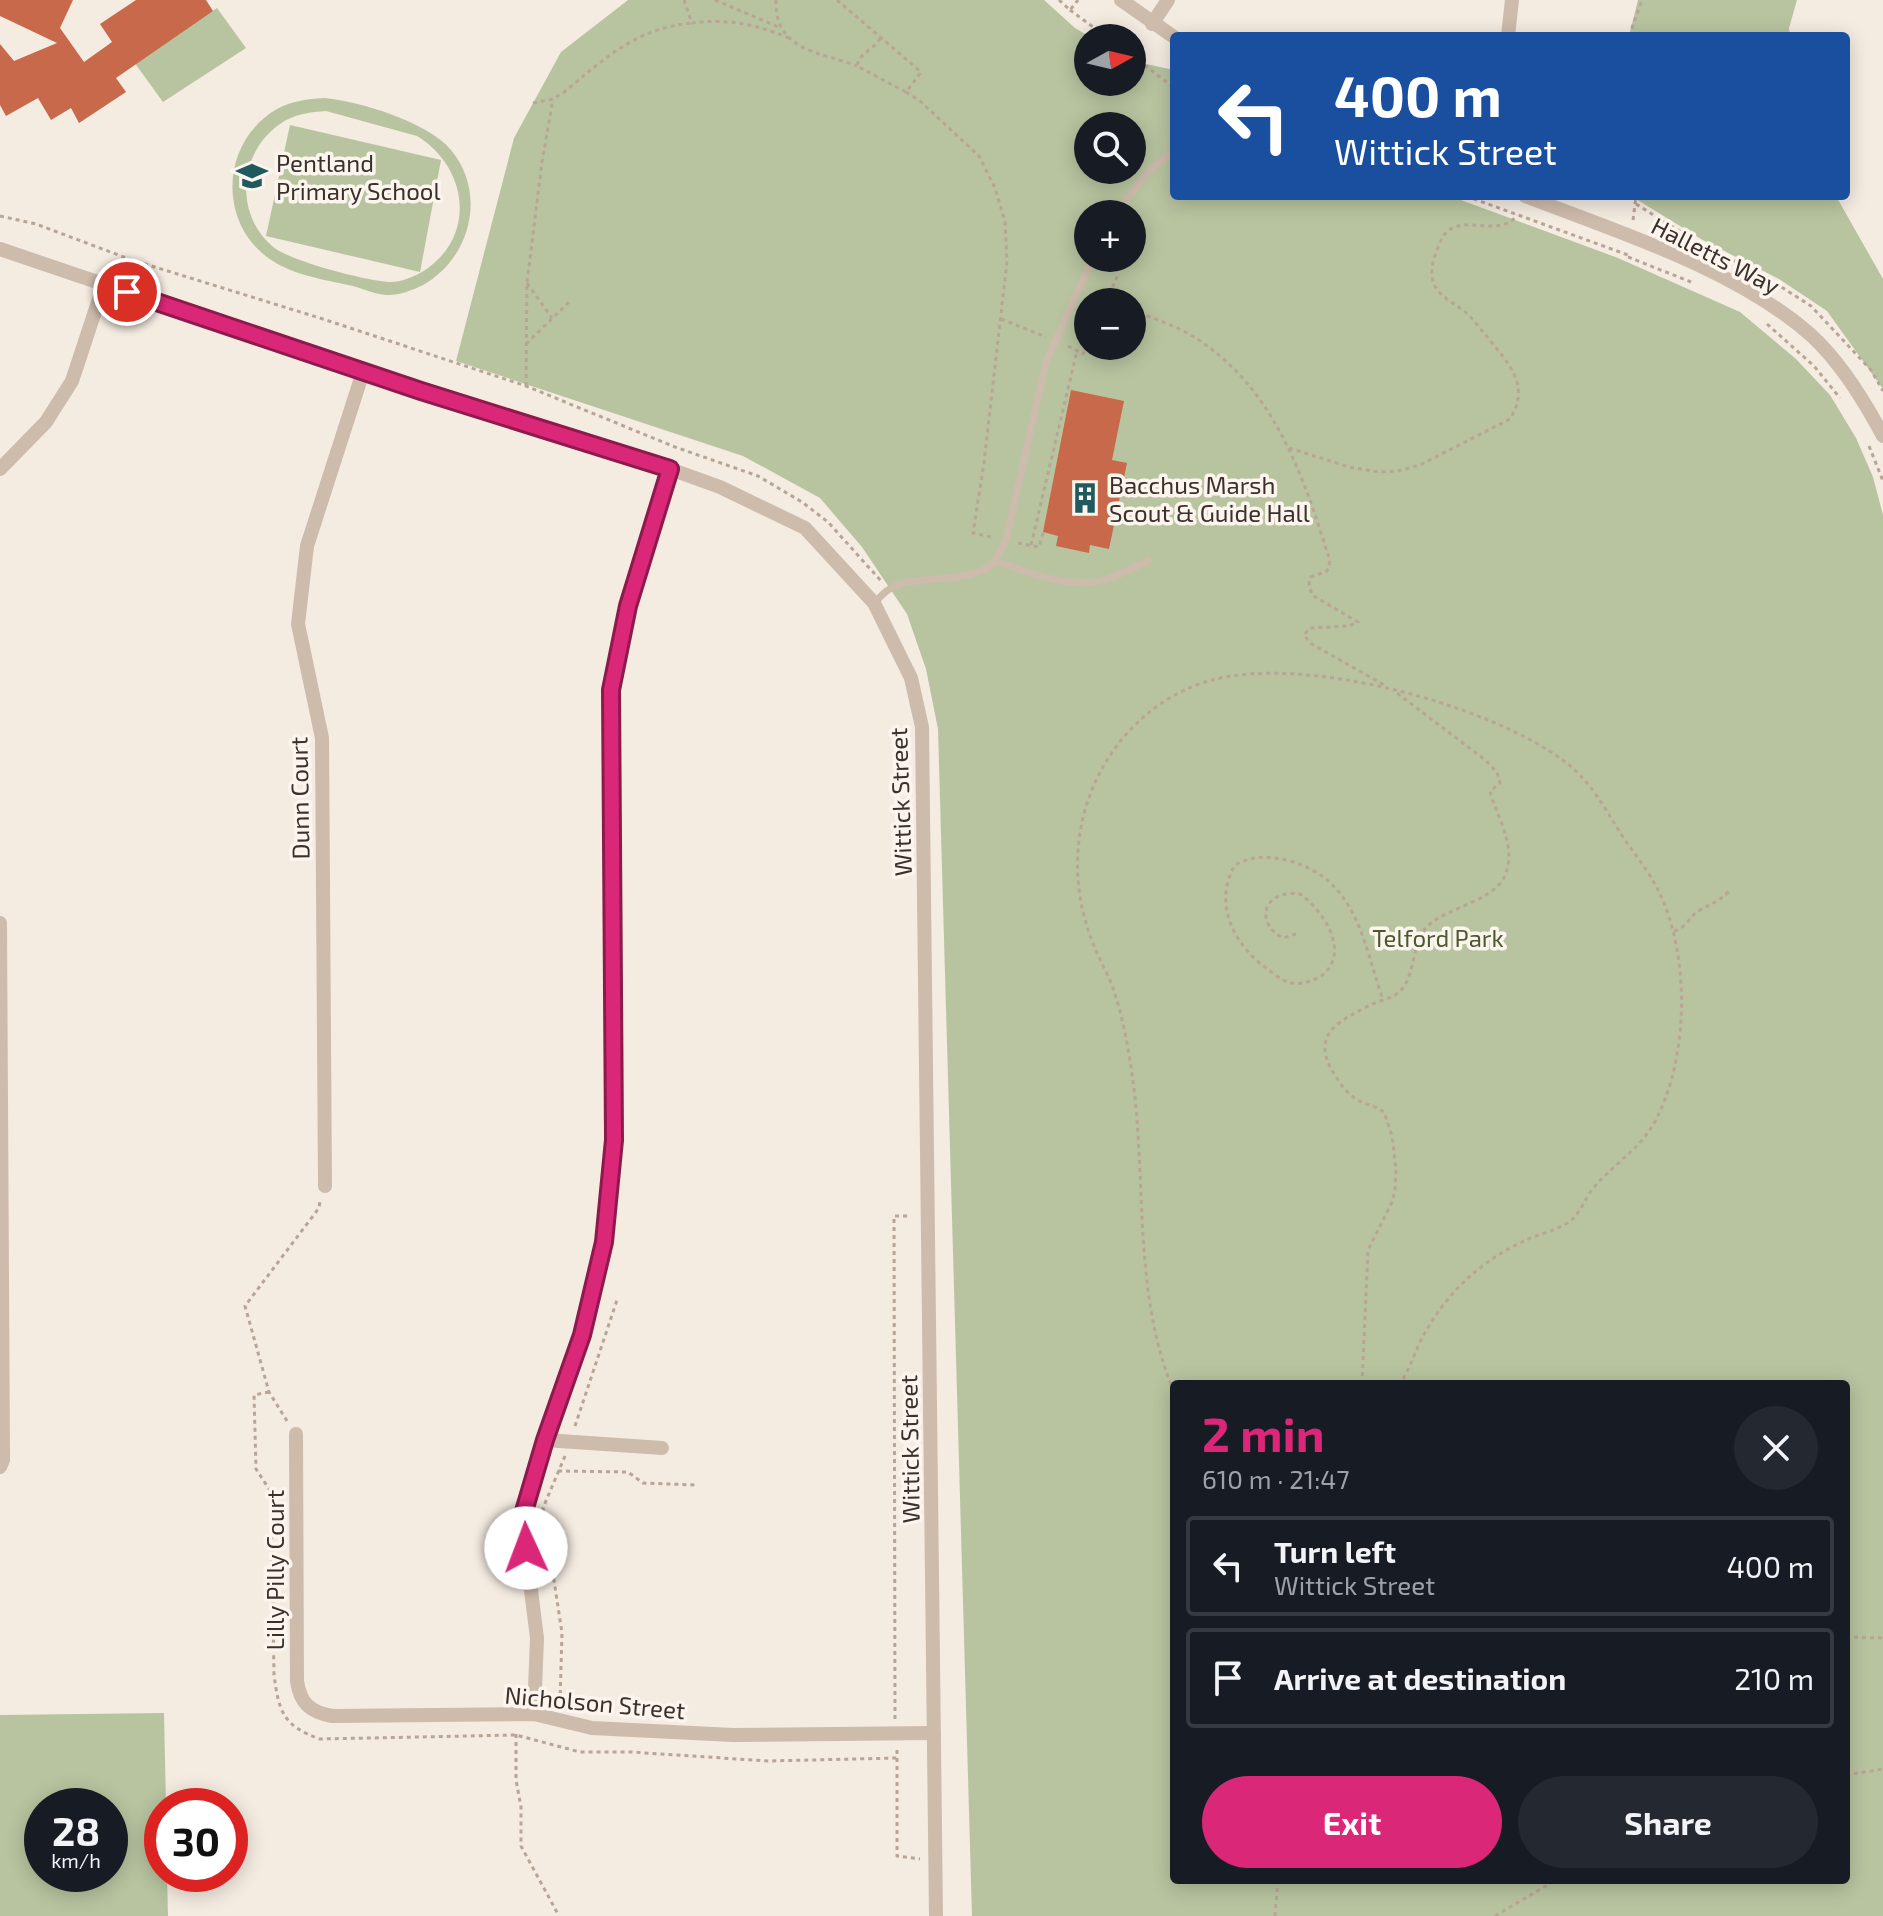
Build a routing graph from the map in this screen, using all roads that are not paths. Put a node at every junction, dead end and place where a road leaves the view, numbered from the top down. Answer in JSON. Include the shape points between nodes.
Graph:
{"nodes":[{"id":1,"x":1121,"y":0,"type":"edge"},
{"id":2,"x":1168,"y":0,"type":"edge"},
{"id":3,"x":1512,"y":0,"type":"edge"},
{"id":4,"x":1152,"y":24,"type":"junction"},
{"id":5,"x":1508,"y":32,"type":"edge"},
{"id":6,"x":1170,"y":35,"type":"edge"},
{"id":7,"x":1170,"y":154,"type":"edge"},
{"id":8,"x":1126,"y":200,"type":"edge"},
{"id":9,"x":1535,"y":200,"type":"edge"},
{"id":10,"x":0,"y":249,"type":"edge"},
{"id":11,"x":1087,"y":272,"type":"edge"},
{"id":12,"x":104,"y":284,"type":"junction"},
{"id":13,"x":363,"y":372,"type":"junction"},
{"id":14,"x":1883,"y":436,"type":"edge"},
{"id":15,"x":0,"y":469,"type":"edge"},
{"id":16,"x":670,"y":469,"type":"junction"},
{"id":17,"x":995,"y":561,"type":"junction"},
{"id":18,"x":1148,"y":561,"type":"dead end"},
{"id":19,"x":874,"y":603,"type":"junction"},
{"id":20,"x":0,"y":923,"type":"edge"},
{"id":21,"x":325,"y":1186,"type":"road end"},
{"id":22,"x":296,"y":1434,"type":"road end"},
{"id":23,"x":545,"y":1440,"type":"junction"},
{"id":24,"x":662,"y":1448,"type":"dead end"},
{"id":25,"x":0,"y":1467,"type":"edge"},
{"id":26,"x":305,"y":1704,"type":"joint"},
{"id":27,"x":534,"y":1714,"type":"junction"},
{"id":28,"x":934,"y":1733,"type":"junction"},
{"id":29,"x":936,"y":1916,"type":"edge"}],
"edges":[{"from":1,"to":4,"type":"street"},
{"from":2,"to":4,"type":"street"},
{"from":3,"to":5,"type":"street"},
{"from":4,"to":6,"type":"street"},
{"from":7,"to":8,"type":"lane","via":[[1147,172]]},
{"from":9,"to":14,"type":"street","name":"Halletts Way","via":[[1631,237],[1762,298],[1813,337],[1863,399]]},
{"from":10,"to":12,"type":"street","name":"Wittick Street"},
{"from":11,"to":17,"type":"lane","via":[[1046,362],[1006,540]]},
{"from":12,"to":13,"type":"street","name":"Wittick Street"},
{"from":12,"to":15,"type":"street","via":[[72,381],[46,422]]},
{"from":13,"to":16,"type":"street","name":"Wittick Street"},
{"from":13,"to":21,"type":"street","name":"Dunn Court","via":[[307,546],[298,624],[322,738]]},
{"from":16,"to":19,"type":"street","name":"Wittick Street","via":[[805,528]]},
{"from":16,"to":23,"type":"street","via":[[628,606],[611,690],[614,1140],[604,1242],[582,1335]]},
{"from":17,"to":18,"type":"lane","via":[[1083,583],[1106,580]]},
{"from":17,"to":19,"type":"lane","via":[[983,570],[899,584]]},
{"from":19,"to":28,"type":"street","name":"Wittick Street","via":[[911,678],[922,727]]},
{"from":20,"to":25,"type":"street"},
{"from":22,"to":26,"type":"street","name":"Lilly Pilly Court","via":[[297,1681]]},
{"from":23,"to":24,"type":"street"},
{"from":23,"to":27,"type":"street","via":[[522,1518],[537,1638]]},
{"from":26,"to":27,"type":"street","name":"Nicholson Street","via":[[315,1713],[332,1716]]},
{"from":27,"to":28,"type":"street","name":"Nicholson Street","via":[[592,1728],[717,1734]]},
{"from":28,"to":29,"type":"street","name":"Wittick Street"}]}
